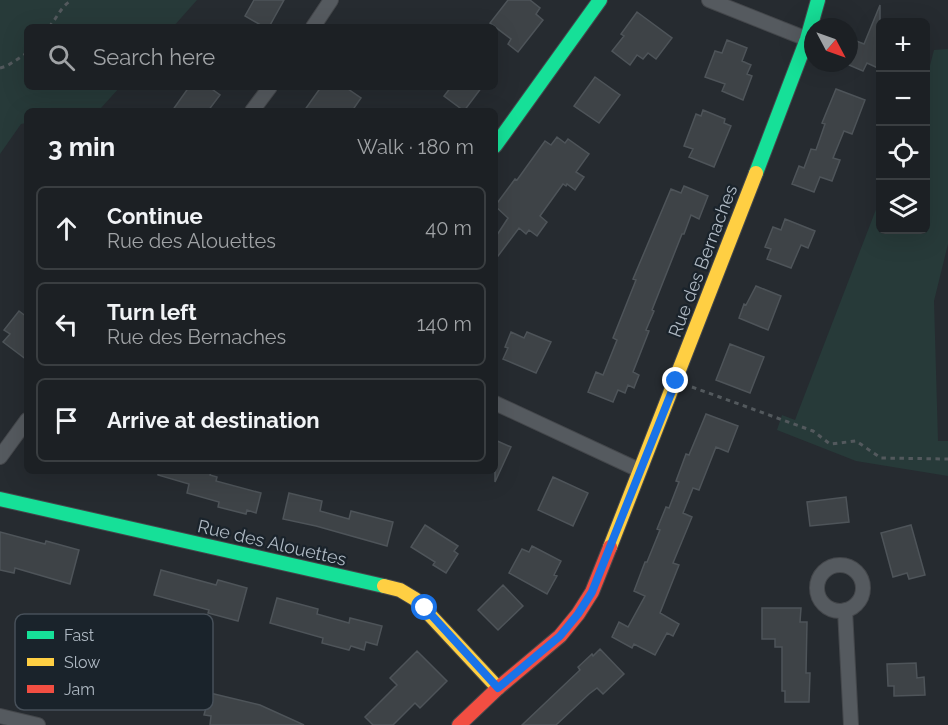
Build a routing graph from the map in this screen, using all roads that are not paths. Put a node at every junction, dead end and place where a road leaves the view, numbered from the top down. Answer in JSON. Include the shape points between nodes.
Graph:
{"nodes":[{"id":1,"x":332,"y":0,"type":"edge"},
{"id":2,"x":600,"y":0,"type":"edge"},
{"id":3,"x":709,"y":0,"type":"edge"},
{"id":4,"x":818,"y":0,"type":"edge"},
{"id":5,"x":813,"y":18,"type":"edge"},
{"id":6,"x":315,"y":24,"type":"edge"},
{"id":7,"x":804,"y":38,"type":"edge"},
{"id":8,"x":804,"y":47,"type":"edge"},
{"id":9,"x":268,"y":90,"type":"edge"},
{"id":10,"x":254,"y":108,"type":"edge"},
{"id":11,"x":498,"y":142,"type":"edge"},
{"id":12,"x":498,"y":404,"type":"edge"},
{"id":13,"x":24,"y":424,"type":"edge"},
{"id":14,"x":0,"y":457,"type":"edge"},
{"id":15,"x":639,"y":470,"type":"junction"},
{"id":16,"x":0,"y":500,"type":"edge"},
{"id":17,"x":845,"y":610,"type":"dead end"},
{"id":18,"x":498,"y":688,"type":"junction"},
{"id":19,"x":0,"y":716,"type":"edge"},
{"id":20,"x":38,"y":725,"type":"edge"},
{"id":21,"x":459,"y":725,"type":"edge"},
{"id":22,"x":851,"y":725,"type":"edge"}],
"edges":[{"from":1,"to":6,"type":"street"},
{"from":2,"to":11,"type":"street"},
{"from":3,"to":7,"type":"street"},
{"from":4,"to":5,"type":"street","name":"Rue des Bernaches"},
{"from":8,"to":15,"type":"street","name":"Rue des Bernaches"},
{"from":9,"to":10,"type":"street"},
{"from":12,"to":15,"type":"street"},
{"from":13,"to":14,"type":"street"},
{"from":15,"to":18,"type":"street","name":"Rue des Bernaches","via":[[592,592],[578,614],[560,636]]},
{"from":16,"to":18,"type":"street","name":"Rue des Alouettes","via":[[400,590],[425,608]]},
{"from":17,"to":22,"type":"street"},
{"from":18,"to":21,"type":"street","name":"Rue des Bernaches"},
{"from":19,"to":20,"type":"street"}]}
